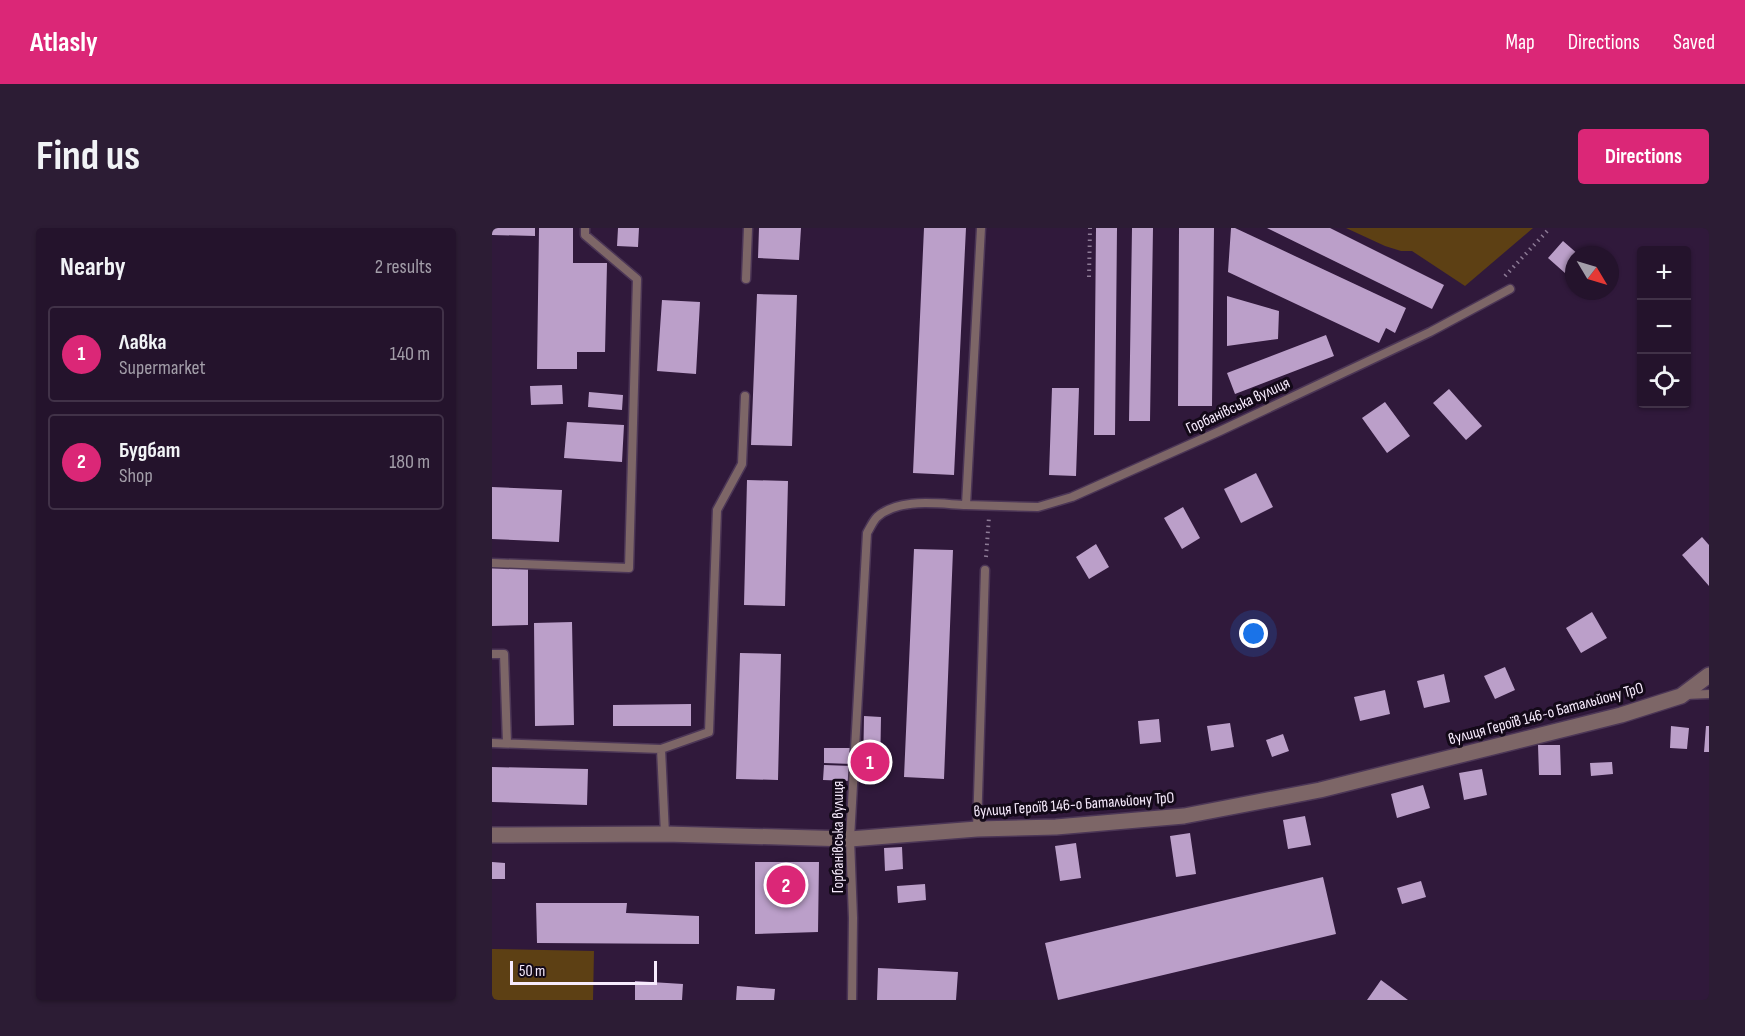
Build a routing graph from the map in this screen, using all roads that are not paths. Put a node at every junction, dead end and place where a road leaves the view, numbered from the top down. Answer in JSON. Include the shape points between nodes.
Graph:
{"nodes":[{"id":1,"x":585,"y":228,"type":"edge"},
{"id":2,"x":748,"y":228,"type":"edge"},
{"id":3,"x":981,"y":228,"type":"edge"},
{"id":4,"x":746,"y":279,"type":"dead end"},
{"id":5,"x":1510,"y":289,"type":"dead end"},
{"id":6,"x":745,"y":396,"type":"dead end"},
{"id":7,"x":966,"y":505,"type":"junction"},
{"id":8,"x":492,"y":563,"type":"edge"},
{"id":9,"x":985,"y":570,"type":"road end"},
{"id":10,"x":492,"y":654,"type":"edge"},
{"id":11,"x":1709,"y":675,"type":"edge"},
{"id":12,"x":1709,"y":694,"type":"edge"},
{"id":13,"x":1681,"y":696,"type":"junction"},
{"id":14,"x":492,"y":743,"type":"edge"},
{"id":15,"x":507,"y":743,"type":"junction"},
{"id":16,"x":661,"y":749,"type":"junction"},
{"id":17,"x":977,"y":830,"type":"junction"},
{"id":18,"x":665,"y":834,"type":"junction"},
{"id":19,"x":492,"y":836,"type":"edge"},
{"id":20,"x":850,"y":838,"type":"junction"},
{"id":21,"x":852,"y":1000,"type":"edge"}],
"edges":[{"from":1,"to":8,"type":"lane","via":[[585,234],[637,279],[629,568]]},
{"from":2,"to":4,"type":"lane"},
{"from":3,"to":7,"type":"lane"},
{"from":5,"to":7,"type":"lane","name":"Горбанівська вулиця","via":[[1430,332],[1072,497],[1038,507]]},
{"from":6,"to":16,"type":"lane","via":[[742,464],[717,510],[709,732]]},
{"from":7,"to":20,"type":"lane","name":"Горбанівська вулиця","via":[[896,507],[878,517],[867,533]]},
{"from":9,"to":17,"type":"lane"},
{"from":10,"to":15,"type":"lane","via":[[504,654]]},
{"from":11,"to":13,"type":"street","name":"вулиця Героїв 146-о Батальйону ТрО"},
{"from":12,"to":13,"type":"lane"},
{"from":13,"to":17,"type":"street","name":"вулиця Героїв 146-о Батальйону ТрО","via":[[1622,715],[1320,790],[1195,814],[1133,822]]},
{"from":14,"to":15,"type":"lane"},
{"from":15,"to":16,"type":"lane"},
{"from":16,"to":18,"type":"lane"},
{"from":17,"to":20,"type":"street","name":"вулиця Героїв 146-о Батальйону ТрО"},
{"from":18,"to":19,"type":"street","name":"вулиця Героїв 146-о Батальйону ТрО"},
{"from":18,"to":20,"type":"street","name":"вулиця Героїв 146-о Батальйону ТрО"},
{"from":20,"to":21,"type":"lane","name":"Горбанівська вулиця"}]}
